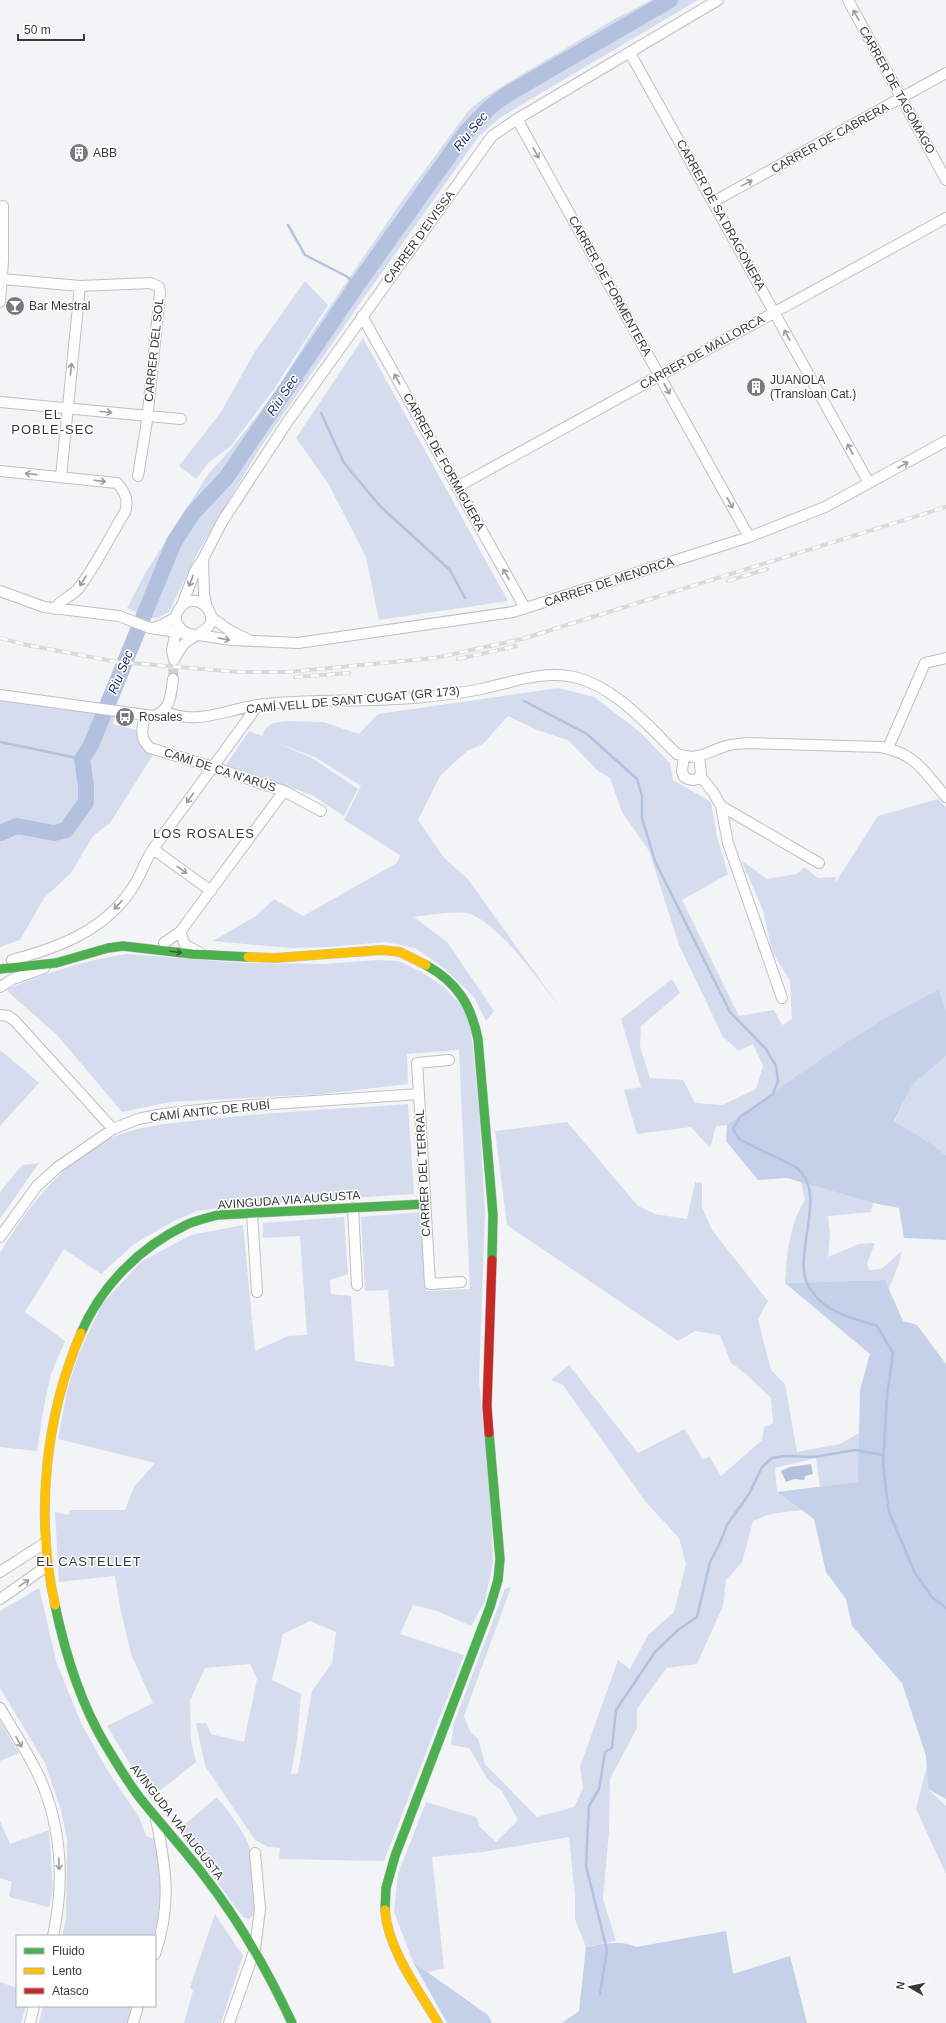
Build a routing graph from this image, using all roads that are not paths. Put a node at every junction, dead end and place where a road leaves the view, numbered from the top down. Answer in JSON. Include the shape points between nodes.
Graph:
{"nodes":[{"id":1,"x":718,"y":0,"type":"edge"},
{"id":2,"x":848,"y":0,"type":"edge"},
{"id":3,"x":630,"y":53,"type":"junction"},
{"id":4,"x":946,"y":73,"type":"edge"},
{"id":5,"x":902,"y":98,"type":"junction"},
{"id":6,"x":517,"y":119,"type":"junction"},
{"id":7,"x":946,"y":180,"type":"edge"},
{"id":8,"x":713,"y":202,"type":"junction"},
{"id":9,"x":3,"y":206,"type":"dead end"},
{"id":10,"x":946,"y":218,"type":"edge"},
{"id":11,"x":2,"y":279,"type":"junction"},
{"id":12,"x":80,"y":286,"type":"junction"},
{"id":13,"x":0,"y":302,"type":"edge"},
{"id":14,"x":774,"y":312,"type":"junction"},
{"id":15,"x":362,"y":316,"type":"junction"},
{"id":16,"x":659,"y":375,"type":"junction"},
{"id":17,"x":0,"y":402,"type":"edge"},
{"id":18,"x":67,"y":408,"type":"junction"},
{"id":19,"x":147,"y":415,"type":"junction"},
{"id":20,"x":181,"y":419,"type":"dead end"},
{"id":21,"x":946,"y":441,"type":"edge"},
{"id":22,"x":0,"y":471,"type":"edge"},
{"id":23,"x":138,"y":476,"type":"dead end"},
{"id":24,"x":61,"y":477,"type":"junction"},
{"id":25,"x":869,"y":483,"type":"junction"},
{"id":26,"x":457,"y":487,"type":"junction"},
{"id":27,"x":749,"y":537,"type":"junction"},
{"id":28,"x":203,"y":559,"type":"junction"},
{"id":29,"x":2,"y":590,"type":"edge"},
{"id":30,"x":182,"y":605,"type":"junction"},
{"id":31,"x":525,"y":608,"type":"junction"},
{"id":32,"x":55,"y":609,"type":"junction"},
{"id":33,"x":209,"y":612,"type":"junction"},
{"id":34,"x":178,"y":626,"type":"junction"},
{"id":35,"x":148,"y":628,"type":"junction"},
{"id":36,"x":197,"y":635,"type":"junction"},
{"id":37,"x":249,"y":640,"type":"junction"},
{"id":38,"x":172,"y":650,"type":"junction"},
{"id":39,"x":941,"y":659,"type":"edge"},
{"id":40,"x":946,"y":668,"type":"edge"},
{"id":41,"x":173,"y":679,"type":"tunnel mouth"},
{"id":42,"x":0,"y":695,"type":"edge"},
{"id":43,"x":258,"y":705,"type":"junction"},
{"id":44,"x":163,"y":711,"type":"junction"},
{"id":45,"x":145,"y":715,"type":"junction"},
{"id":46,"x":888,"y":748,"type":"junction"},
{"id":47,"x":684,"y":756,"type":"junction"},
{"id":48,"x":699,"y":756,"type":"junction"},
{"id":49,"x":213,"y":767,"type":"junction"},
{"id":50,"x":700,"y":776,"type":"junction"},
{"id":51,"x":284,"y":791,"type":"junction"},
{"id":52,"x":946,"y":797,"type":"edge"},
{"id":53,"x":721,"y":806,"type":"junction"},
{"id":54,"x":321,"y":811,"type":"dead end"},
{"id":55,"x":153,"y":849,"type":"junction"},
{"id":56,"x":819,"y":863,"type":"dead end"},
{"id":57,"x":211,"y":891,"type":"junction"},
{"id":58,"x":180,"y":932,"type":"junction"},
{"id":59,"x":164,"y":943,"type":"junction"},
{"id":60,"x":185,"y":944,"type":"junction"},
{"id":61,"x":209,"y":955,"type":"junction"},
{"id":62,"x":290,"y":956,"type":"junction"},
{"id":63,"x":0,"y":960,"type":"edge"},
{"id":64,"x":12,"y":960,"type":"junction"},
{"id":65,"x":56,"y":963,"type":"junction"},
{"id":66,"x":0,"y":969,"type":"edge"},
{"id":67,"x":0,"y":987,"type":"edge"},
{"id":68,"x":782,"y":998,"type":"dead end"},
{"id":69,"x":0,"y":1015,"type":"edge"},
{"id":70,"x":449,"y":1060,"type":"dead end"},
{"id":71,"x":419,"y":1094,"type":"junction"},
{"id":72,"x":113,"y":1129,"type":"junction"},
{"id":73,"x":425,"y":1204,"type":"junction"},
{"id":74,"x":353,"y":1208,"type":"junction"},
{"id":75,"x":252,"y":1214,"type":"junction"},
{"id":76,"x":0,"y":1236,"type":"edge"},
{"id":77,"x":461,"y":1282,"type":"dead end"},
{"id":78,"x":357,"y":1285,"type":"dead end"},
{"id":79,"x":257,"y":1292,"type":"dead end"},
{"id":80,"x":45,"y":1543,"type":"junction"},
{"id":81,"x":48,"y":1566,"type":"junction"},
{"id":82,"x":0,"y":1572,"type":"edge"},
{"id":83,"x":0,"y":1599,"type":"edge"},
{"id":84,"x":0,"y":1708,"type":"edge"},
{"id":85,"x":156,"y":1817,"type":"junction"},
{"id":86,"x":255,"y":1853,"type":"dead end"},
{"id":87,"x":53,"y":1935,"type":"edge"},
{"id":88,"x":255,"y":1949,"type":"junction"},
{"id":89,"x":156,"y":1950,"type":"edge"},
{"id":90,"x":34,"y":2007,"type":"edge"},
{"id":91,"x":138,"y":2007,"type":"edge"},
{"id":92,"x":30,"y":2023,"type":"edge"},
{"id":93,"x":133,"y":2023,"type":"edge"},
{"id":94,"x":229,"y":2023,"type":"edge"},
{"id":95,"x":292,"y":2023,"type":"edge"},
{"id":96,"x":438,"y":2023,"type":"edge"}],
"edges":[{"from":1,"to":3,"type":"street","name":"CARRER D'EIVISSA"},
{"from":5,"to":2,"type":"street","name":"CARRER DE TAGOMAGO","one_way":true},
{"from":3,"to":6,"type":"street","name":"CARRER D'EIVISSA"},
{"from":3,"to":8,"type":"street","name":"CARRER DE SA DRAGONERA"},
{"from":4,"to":5,"type":"street","name":"CARRER DE CABRERA"},
{"from":5,"to":7,"type":"street","name":"CARRER DE TAGOMAGO"},
{"from":8,"to":5,"type":"street","name":"CARRER DE CABRERA","one_way":true},
{"from":6,"to":15,"type":"street","name":"CARRER D'EIVISSA","via":[[492,136]]},
{"from":6,"to":16,"type":"street","name":"CARRER DE FORMENTERA","one_way":true},
{"from":8,"to":14,"type":"street","name":"CARRER DE SA DRAGONERA"},
{"from":9,"to":11,"type":"street"},
{"from":10,"to":14,"type":"street","name":"CARRER DE MALLORCA"},
{"from":11,"to":12,"type":"street","name":"CARRER DEL SOL"},
{"from":11,"to":13,"type":"street"},
{"from":18,"to":12,"type":"street","one_way":true},
{"from":12,"to":19,"type":"street","name":"CARRER DEL SOL","via":[[151,283],[159,287]]},
{"from":14,"to":16,"type":"street","name":"CARRER DE MALLORCA"},
{"from":25,"to":14,"type":"street","name":"CARRER DE SA DRAGONERA","one_way":true},
{"from":26,"to":15,"type":"street","name":"CARRER DE FORMIGUERA","one_way":true},
{"from":15,"to":28,"type":"street","name":"CARRER D'EIVISSA","via":[[288,421],[222,522]]},
{"from":16,"to":26,"type":"street","name":"CARRER DE MALLORCA"},
{"from":16,"to":27,"type":"street","name":"CARRER DE FORMENTERA","one_way":true},
{"from":17,"to":18,"type":"street"},
{"from":18,"to":19,"type":"street","one_way":true},
{"from":18,"to":24,"type":"street"},
{"from":19,"to":20,"type":"street"},
{"from":19,"to":23,"type":"street","name":"CARRER DEL SOL"},
{"from":25,"to":21,"type":"street","name":"CARRER DE MENORCA","one_way":true},
{"from":24,"to":22,"type":"street","one_way":true},
{"from":24,"to":32,"type":"street","one_way":true,"via":[[117,483],[127,500],[125,512],[77,590]]},
{"from":25,"to":27,"type":"street","name":"CARRER DE MENORCA","via":[[825,507]]},
{"from":31,"to":26,"type":"street","name":"CARRER DE FORMIGUERA","one_way":true},
{"from":27,"to":31,"type":"street","name":"CARRER DE MENORCA"},
{"from":28,"to":30,"type":"street","name":"CARRER D'EIVISSA","one_way":true,"via":[[195,571]]},
{"from":28,"to":33,"type":"street","name":"CARRER D'EIVISSA","via":[[204,594]]},
{"from":29,"to":32,"type":"street","via":[[32,604]]},
{"from":30,"to":33,"type":"street","via":[[198,601]]},
{"from":30,"to":34,"type":"street"},
{"from":31,"to":37,"type":"street","name":"CARRER DE MENORCA","via":[[298,643]]},
{"from":32,"to":35,"type":"street","via":[[119,616]]},
{"from":33,"to":36,"type":"street","via":[[208,627]]},
{"from":33,"to":37,"type":"street","name":"CARRER DE MENORCA","via":[[229,630]]},
{"from":34,"to":35,"type":"street"},
{"from":34,"to":35,"type":"street"},
{"from":34,"to":36,"type":"street"},
{"from":34,"to":38,"type":"street"},
{"from":35,"to":38,"type":"street","via":[[163,637]]},
{"from":36,"to":37,"type":"street","name":"CARRER DE MENORCA","one_way":true},
{"from":36,"to":38,"type":"street","via":[[185,643],[174,660]]},
{"from":39,"to":40,"type":"street"},
{"from":39,"to":46,"type":"street","via":[[925,663]]},
{"from":41,"to":44,"type":"street","via":[[168,704]]},
{"from":42,"to":45,"type":"street"},
{"from":43,"to":44,"type":"street","name":"CAMÍ VELL DE SANT CUGAT (GR 173)","via":[[200,718],[179,717]]},
{"from":43,"to":47,"type":"street","name":"CAMÍ VELL DE SANT CUGAT (GR 173)","via":[[423,697],[480,689],[539,676],[561,675],[597,686],[632,710],[677,754]]},
{"from":43,"to":49,"type":"street"},
{"from":44,"to":45,"type":"street","via":[[153,716]]},
{"from":45,"to":49,"type":"street","name":"CAMÍ DE CA N'ARÚS","via":[[142,737],[150,748]]},
{"from":46,"to":48,"type":"street","via":[[746,743],[724,746]]},
{"from":46,"to":52,"type":"street","via":[[909,756]]},
{"from":47,"to":48,"type":"street"},
{"from":47,"to":50,"type":"street","via":[[684,777],[693,780]]},
{"from":48,"to":50,"type":"street","via":[[702,769]]},
{"from":49,"to":51,"type":"street","name":"CAMÍ DE CA N'ARÚS"},
{"from":49,"to":55,"type":"street","one_way":true},
{"from":50,"to":53,"type":"street"},
{"from":51,"to":54,"type":"street","name":"CAMÍ DE CA N'ARÚS"},
{"from":51,"to":57,"type":"street"},
{"from":53,"to":56,"type":"street"},
{"from":53,"to":68,"type":"street","via":[[728,843]]},
{"from":55,"to":57,"type":"street","one_way":true},
{"from":55,"to":64,"type":"street","one_way":true,"via":[[133,887],[116,908],[95,927],[47,951]]},
{"from":57,"to":58,"type":"street"},
{"from":58,"to":59,"type":"street"},
{"from":58,"to":60,"type":"street"},
{"from":59,"to":60,"type":"main road"},
{"from":59,"to":64,"type":"main road","via":[[115,942]]},
{"from":60,"to":61,"type":"street","via":[[192,950]]},
{"from":60,"to":62,"type":"main road"},
{"from":61,"to":62,"type":"main road","via":[[275,958]]},
{"from":65,"to":61,"type":"main road","one_way":true,"via":[[123,946]]},
{"from":62,"to":96,"type":"main road","via":[[382,950],[400,952],[443,977],[461,995],[472,1011],[478,1033],[492,1188],[487,1406],[500,1565],[489,1611],[397,1850],[386,1884],[384,1900],[389,1931]]},
{"from":63,"to":64,"type":"main road"},
{"from":65,"to":66,"type":"main road"},
{"from":65,"to":67,"type":"street","via":[[13,979]]},
{"from":69,"to":72,"type":"street","via":[[14,1020]]},
{"from":70,"to":71,"type":"street","name":"CARRER DEL TERRAL","via":[[417,1063]]},
{"from":71,"to":72,"type":"street","name":"CAMÍ ANTIC DE RUBÍ","via":[[226,1107],[163,1114],[138,1119]]},
{"from":71,"to":73,"type":"street","name":"CARRER DEL TERRAL"},
{"from":72,"to":76,"type":"street","name":"CAMÍ ANTIC DE RUBÍ","via":[[58,1167],[37,1186]]},
{"from":73,"to":74,"type":"main road","name":"AVINGUDA VIA AUGUSTA"},
{"from":73,"to":77,"type":"street","name":"CARRER DEL TERRAL","via":[[430,1284]]},
{"from":74,"to":75,"type":"main road","name":"AVINGUDA VIA AUGUSTA"},
{"from":74,"to":78,"type":"street"},
{"from":75,"to":79,"type":"street"},
{"from":75,"to":80,"type":"main road","name":"AVINGUDA VIA AUGUSTA","via":[[218,1215],[188,1224],[133,1259],[110,1282],[93,1309],[74,1347],[62,1384],[53,1426],[46,1476]]},
{"from":80,"to":81,"type":"main road","name":"AVINGUDA VIA AUGUSTA"},
{"from":80,"to":82,"type":"street"},
{"from":83,"to":81,"type":"street","one_way":true},
{"from":81,"to":85,"type":"main road","name":"AVINGUDA VIA AUGUSTA","via":[[58,1624],[80,1693],[114,1760],[135,1792]]},
{"from":84,"to":87,"type":"street","one_way":true,"via":[[41,1782],[57,1830],[60,1878]]},
{"from":85,"to":88,"type":"main road","name":"AVINGUDA VIA AUGUSTA","via":[[220,1897]]},
{"from":85,"to":89,"type":"street","via":[[167,1886],[166,1913]]},
{"from":86,"to":88,"type":"street","via":[[260,1909]]},
{"from":88,"to":94,"type":"street"},
{"from":88,"to":95,"type":"main road","name":"AVINGUDA VIA AUGUSTA"},
{"from":90,"to":92,"type":"street"},
{"from":91,"to":93,"type":"street"}]}
